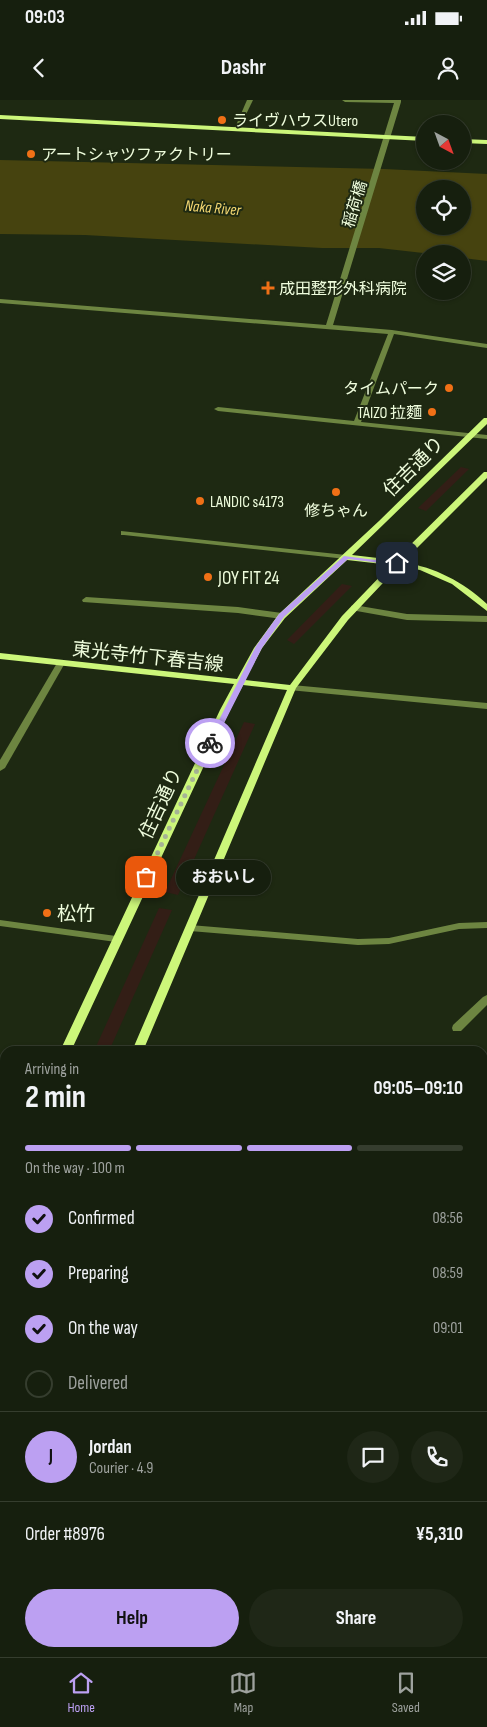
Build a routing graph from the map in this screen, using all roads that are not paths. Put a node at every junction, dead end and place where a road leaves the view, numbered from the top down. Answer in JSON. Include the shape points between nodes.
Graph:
{"nodes":[{"id":1,"x":250,"y":100,"type":"edge"},
{"id":2,"x":345,"y":100,"type":"edge"},
{"id":3,"x":398,"y":101,"type":"edge"},
{"id":4,"x":0,"y":117,"type":"edge"},
{"id":5,"x":236,"y":129,"type":"junction"},
{"id":6,"x":386,"y":137,"type":"junction"},
{"id":7,"x":416,"y":139,"type":"edge"},
{"id":8,"x":471,"y":141,"type":"edge"},
{"id":9,"x":487,"y":142,"type":"edge"},
{"id":10,"x":0,"y":301,"type":"edge"},
{"id":11,"x":329,"y":326,"type":"junction"},
{"id":12,"x":392,"y":332,"type":"junction"},
{"id":13,"x":487,"y":346,"type":"edge"},
{"id":14,"x":218,"y":409,"type":"dead end"},
{"id":15,"x":487,"y":420,"type":"edge"},
{"id":16,"x":356,"y":424,"type":"junction"},
{"id":17,"x":470,"y":436,"type":"junction"},
{"id":18,"x":487,"y":438,"type":"edge"},
{"id":19,"x":487,"y":474,"type":"edge"},
{"id":20,"x":124,"y":533,"type":"dead end"},
{"id":21,"x":346,"y":557,"type":"junction"},
{"id":22,"x":397,"y":563,"type":"junction"},
{"id":23,"x":86,"y":600,"type":"dead end"},
{"id":24,"x":354,"y":608,"type":"junction"},
{"id":25,"x":487,"y":608,"type":"edge"},
{"id":26,"x":282,"y":616,"type":"junction"},
{"id":27,"x":487,"y":619,"type":"edge"},
{"id":28,"x":0,"y":656,"type":"edge"},
{"id":29,"x":61,"y":663,"type":"junction"},
{"id":30,"x":239,"y":681,"type":"junction"},
{"id":31,"x":292,"y":688,"type":"junction"},
{"id":32,"x":487,"y":706,"type":"edge"},
{"id":33,"x":0,"y":768,"type":"edge"},
{"id":34,"x":0,"y":923,"type":"edge"},
{"id":35,"x":487,"y":925,"type":"edge"},
{"id":36,"x":190,"y":928,"type":"junction"},
{"id":37,"x":116,"y":939,"type":"junction"},
{"id":38,"x":487,"y":998,"type":"edge"},
{"id":39,"x":456,"y":1028,"type":"dead end"},
{"id":40,"x":66,"y":1046,"type":"edge"},
{"id":41,"x":139,"y":1046,"type":"edge"}],
"edges":[{"from":1,"to":5,"type":"street"},
{"from":2,"to":3,"type":"street"},
{"from":3,"to":6,"type":"street","name":"稲荷橋"},
{"from":4,"to":5,"type":"street"},
{"from":5,"to":6,"type":"street"},
{"from":6,"to":7,"type":"street"},
{"from":6,"to":11,"type":"street","name":"稲荷橋","via":[[380,167]]},
{"from":8,"to":9,"type":"street"},
{"from":10,"to":11,"type":"street"},
{"from":11,"to":12,"type":"street"},
{"from":12,"to":13,"type":"street"},
{"from":12,"to":16,"type":"street"},
{"from":14,"to":16,"type":"street"},
{"from":15,"to":17,"type":"street","name":"住吉通り"},
{"from":16,"to":17,"type":"street"},
{"from":17,"to":18,"type":"street"},
{"from":17,"to":21,"type":"street","name":"住吉通り"},
{"from":19,"to":22,"type":"street"},
{"from":20,"to":21,"type":"street"},
{"from":21,"to":22,"type":"street"},
{"from":21,"to":26,"type":"street","name":"住吉通り"},
{"from":22,"to":24,"type":"street"},
{"from":22,"to":25,"type":"street","via":[[433,570],[458,582]]},
{"from":23,"to":26,"type":"street"},
{"from":24,"to":27,"type":"street","via":[[407,617]]},
{"from":24,"to":31,"type":"street"},
{"from":26,"to":30,"type":"street","name":"住吉通り"},
{"from":28,"to":29,"type":"street","name":"東光寺竹下春吉線"},
{"from":29,"to":30,"type":"street","name":"東光寺竹下春吉線"},
{"from":29,"to":33,"type":"street"},
{"from":30,"to":31,"type":"street","name":"東光寺竹下春吉線"},
{"from":30,"to":37,"type":"street","name":"住吉通り"},
{"from":31,"to":32,"type":"street"},
{"from":31,"to":36,"type":"street"},
{"from":34,"to":37,"type":"street"},
{"from":35,"to":36,"type":"street","via":[[459,926],[389,941],[358,942]]},
{"from":36,"to":41,"type":"street"},
{"from":37,"to":40,"type":"street","name":"住吉通り"},
{"from":38,"to":39,"type":"street"}]}
